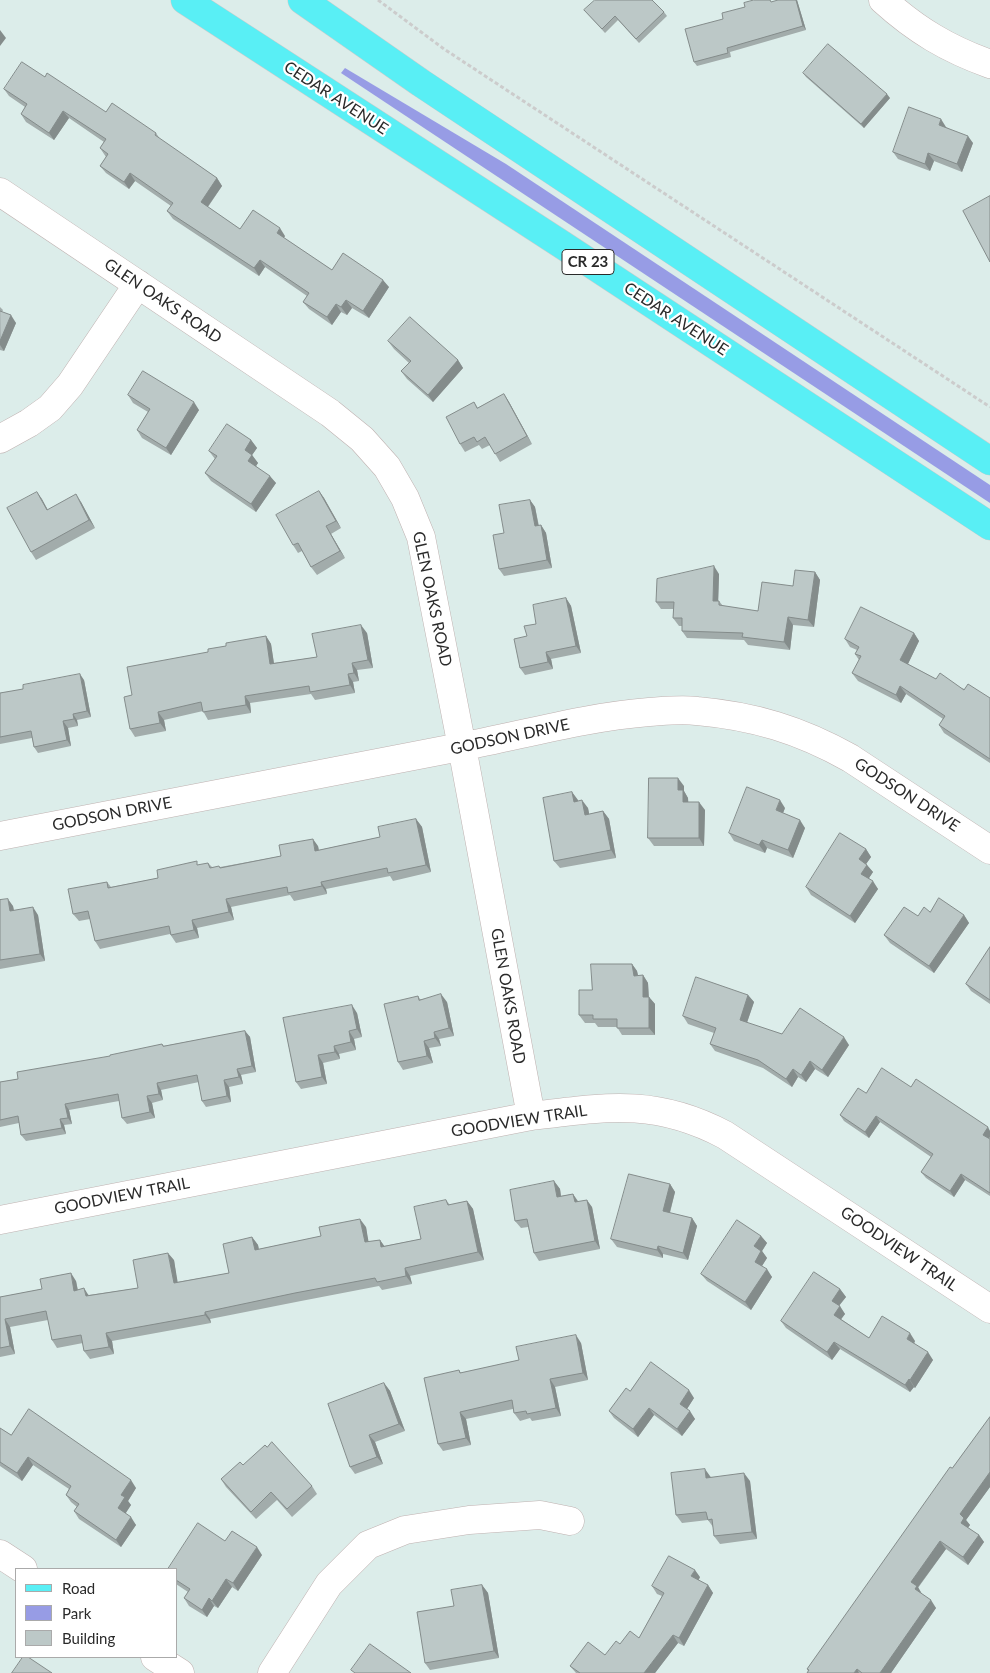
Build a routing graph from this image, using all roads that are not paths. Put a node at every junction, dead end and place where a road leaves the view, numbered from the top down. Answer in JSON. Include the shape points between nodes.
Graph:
{"nodes":[{"id":1,"x":185,"y":0,"type":"edge"},
{"id":2,"x":302,"y":0,"type":"edge"},
{"id":3,"x":883,"y":0,"type":"edge"},
{"id":4,"x":990,"y":64,"type":"edge"},
{"id":5,"x":0,"y":192,"type":"edge"},
{"id":6,"x":138,"y":284,"type":"junction"},
{"id":7,"x":0,"y":439,"type":"edge"},
{"id":8,"x":990,"y":460,"type":"edge"},
{"id":9,"x":990,"y":526,"type":"edge"},
{"id":10,"x":462,"y":747,"type":"junction"},
{"id":11,"x":0,"y":836,"type":"edge"},
{"id":12,"x":990,"y":850,"type":"edge"},
{"id":13,"x":530,"y":1116,"type":"junction"},
{"id":14,"x":0,"y":1220,"type":"edge"},
{"id":15,"x":990,"y":1309,"type":"edge"},
{"id":16,"x":570,"y":1521,"type":"dead end"},
{"id":17,"x":0,"y":1554,"type":"edge"},
{"id":18,"x":21,"y":1568,"type":"edge"},
{"id":19,"x":157,"y":1658,"type":"edge"},
{"id":20,"x":180,"y":1673,"type":"edge"},
{"id":21,"x":272,"y":1673,"type":"edge"}],
"edges":[{"from":1,"to":9,"type":"main road","name":"CEDAR AVENUE","number":"CR 23"},
{"from":2,"to":8,"type":"main road","via":[[421,83]]},
{"from":3,"to":4,"type":"street","via":[[927,35]]},
{"from":5,"to":6,"type":"street","name":"GLEN OAKS ROAD"},
{"from":6,"to":7,"type":"street","via":[[50,408]]},
{"from":6,"to":10,"type":"street","name":"GLEN OAKS ROAD","via":[[330,413],[362,438],[387,467],[405,498],[421,537]]},
{"from":10,"to":11,"type":"street","name":"GODSON DRIVE"},
{"from":10,"to":12,"type":"street","name":"GODSON DRIVE","via":[[616,715],[677,710],[760,720],[805,735],[850,758]]},
{"from":10,"to":13,"type":"street","name":"GLEN OAKS ROAD"},
{"from":13,"to":14,"type":"street","name":"GOODVIEW TRAIL"},
{"from":13,"to":15,"type":"street","name":"GOODVIEW TRAIL","via":[[606,1107],[648,1109],[710,1127]]},
{"from":16,"to":21,"type":"street","via":[[540,1515],[469,1520],[405,1530],[368,1545],[329,1584]]},
{"from":17,"to":18,"type":"street"},
{"from":19,"to":20,"type":"street"}]}
